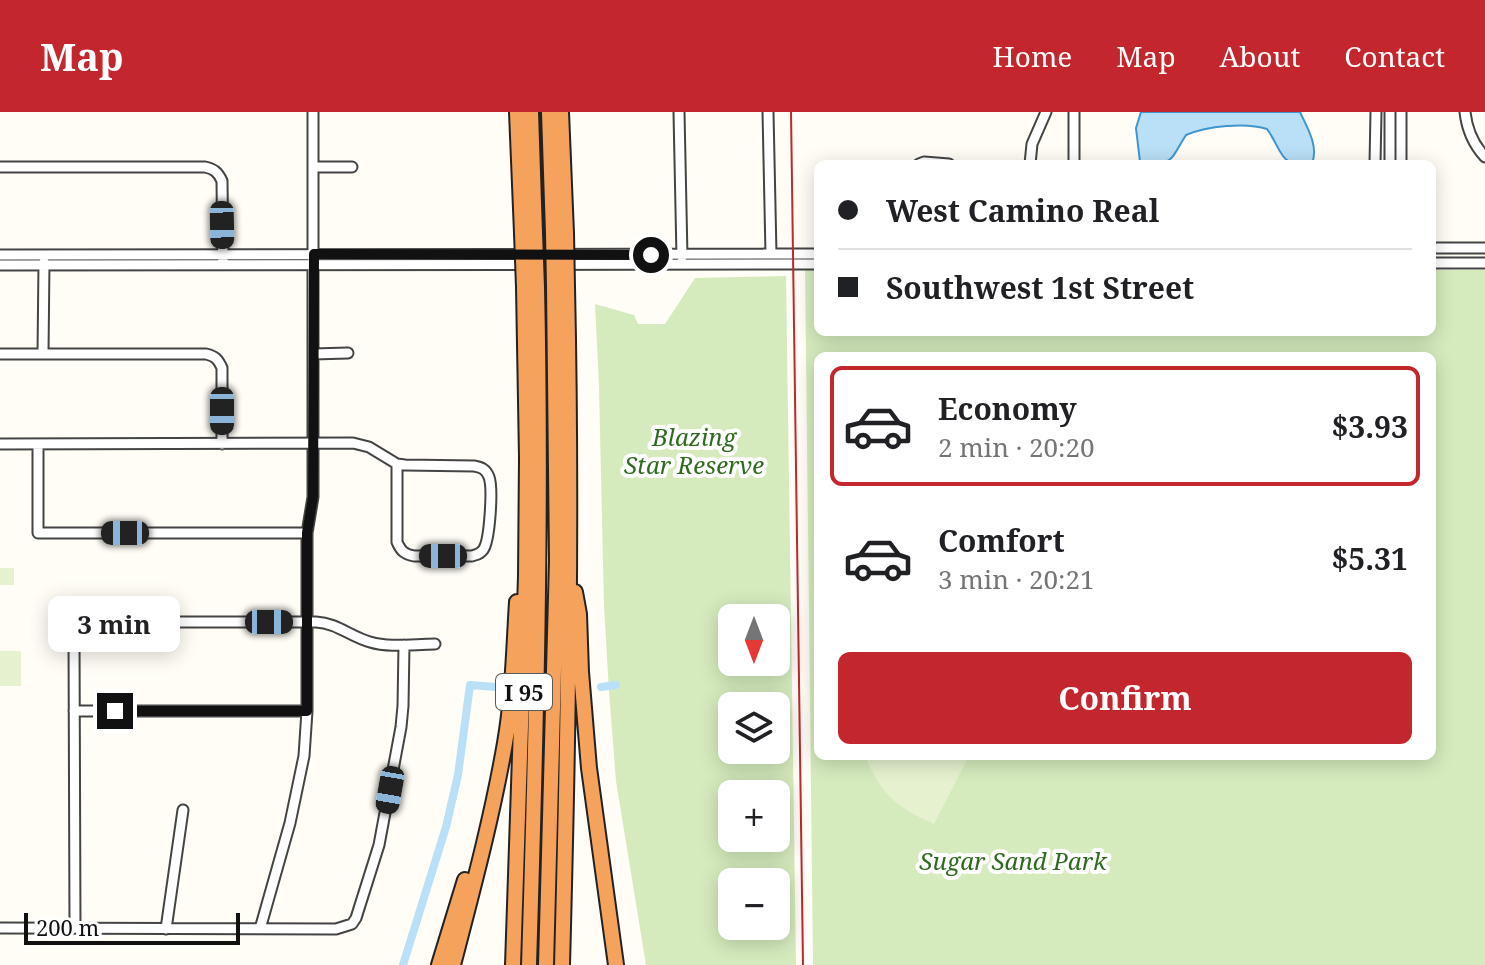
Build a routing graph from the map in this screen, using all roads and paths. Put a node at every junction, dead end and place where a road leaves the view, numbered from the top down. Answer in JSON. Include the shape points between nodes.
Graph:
{"nodes":[{"id":1,"x":313,"y":112,"type":"edge"},
{"id":2,"x":517,"y":112,"type":"edge"},
{"id":3,"x":531,"y":112,"type":"edge"},
{"id":4,"x":549,"y":112,"type":"edge"},
{"id":5,"x":561,"y":112,"type":"edge"},
{"id":6,"x":679,"y":112,"type":"edge"},
{"id":7,"x":768,"y":112,"type":"edge"},
{"id":8,"x":1046,"y":112,"type":"edge"},
{"id":9,"x":1074,"y":112,"type":"edge"},
{"id":10,"x":1376,"y":112,"type":"edge"},
{"id":11,"x":1390,"y":112,"type":"edge"},
{"id":12,"x":1401,"y":112,"type":"edge"},
{"id":13,"x":1465,"y":112,"type":"edge"},
{"id":14,"x":1485,"y":157,"type":"edge"},
{"id":15,"x":1030,"y":160,"type":"edge"},
{"id":16,"x":1074,"y":160,"type":"edge"},
{"id":17,"x":1375,"y":160,"type":"edge"},
{"id":18,"x":1390,"y":160,"type":"edge"},
{"id":19,"x":1401,"y":160,"type":"edge"},
{"id":20,"x":0,"y":167,"type":"edge"},
{"id":21,"x":313,"y":167,"type":"junction"},
{"id":22,"x":352,"y":167,"type":"dead end"},
{"id":23,"x":529,"y":233,"type":"junction"},
{"id":24,"x":559,"y":233,"type":"junction"},
{"id":25,"x":1436,"y":248,"type":"edge"},
{"id":26,"x":1485,"y":248,"type":"edge"},
{"id":27,"x":771,"y":254,"type":"junction"},
{"id":28,"x":814,"y":254,"type":"edge"},
{"id":29,"x":0,"y":255,"type":"edge"},
{"id":30,"x":44,"y":260,"type":"junction"},
{"id":31,"x":223,"y":260,"type":"junction"},
{"id":32,"x":314,"y":260,"type":"junction"},
{"id":33,"x":682,"y":260,"type":"junction"},
{"id":34,"x":1436,"y":263,"type":"edge"},
{"id":35,"x":1485,"y":263,"type":"edge"},
{"id":36,"x":814,"y":264,"type":"edge"},
{"id":37,"x":0,"y":265,"type":"edge"},
{"id":38,"x":530,"y":287,"type":"junction"},
{"id":39,"x":561,"y":287,"type":"junction"},
{"id":40,"x":348,"y":353,"type":"dead end"},
{"id":41,"x":0,"y":354,"type":"edge"},
{"id":42,"x":43,"y":354,"type":"junction"},
{"id":43,"x":313,"y":354,"type":"junction"},
{"id":44,"x":525,"y":418,"type":"junction"},
{"id":45,"x":0,"y":444,"type":"edge"},
{"id":46,"x":38,"y":444,"type":"junction"},
{"id":47,"x":222,"y":444,"type":"junction"},
{"id":48,"x":313,"y":444,"type":"junction"},
{"id":49,"x":397,"y":464,"type":"junction"},
{"id":50,"x":307,"y":533,"type":"junction"},
{"id":51,"x":569,"y":560,"type":"junction"},
{"id":52,"x":307,"y":622,"type":"junction"},
{"id":53,"x":435,"y":644,"type":"dead end"},
{"id":54,"x":404,"y":645,"type":"junction"},
{"id":55,"x":74,"y":711,"type":"junction"},
{"id":56,"x":307,"y":711,"type":"junction"},
{"id":57,"x":183,"y":810,"type":"dead end"},
{"id":58,"x":489,"y":817,"type":"junction"},
{"id":59,"x":0,"y":928,"type":"edge"},
{"id":60,"x":75,"y":928,"type":"junction"},
{"id":61,"x":166,"y":929,"type":"junction"},
{"id":62,"x":260,"y":929,"type":"junction"},
{"id":63,"x":439,"y":965,"type":"edge"},
{"id":64,"x":453,"y":965,"type":"edge"},
{"id":65,"x":513,"y":965,"type":"edge"},
{"id":66,"x":529,"y":965,"type":"edge"},
{"id":67,"x":546,"y":965,"type":"edge"},
{"id":68,"x":562,"y":965,"type":"edge"},
{"id":69,"x":616,"y":965,"type":"edge"}],
"edges":[{"from":1,"to":21,"type":"street"},
{"from":2,"to":23,"type":"highway","number":"I 95"},
{"from":3,"to":23,"type":"highway"},
{"from":4,"to":24,"type":"highway"},
{"from":5,"to":24,"type":"highway","number":"I 95"},
{"from":6,"to":33,"type":"street"},
{"from":7,"to":27,"type":"street"},
{"from":8,"to":15,"type":"street"},
{"from":9,"to":16,"type":"street"},
{"from":10,"to":17,"type":"street"},
{"from":11,"to":18,"type":"street"},
{"from":12,"to":19,"type":"street"},
{"from":13,"to":14,"type":"street","via":[[1472,139]]},
{"from":20,"to":31,"type":"street","via":[[216,171],[222,181]]},
{"from":21,"to":22,"type":"street"},
{"from":21,"to":32,"type":"street"},
{"from":23,"to":38,"type":"highway","number":"I 95","bridge":true},
{"from":24,"to":39,"type":"highway","number":"I 95","bridge":true},
{"from":25,"to":26,"type":"street"},
{"from":27,"to":28,"type":"street"},
{"from":27,"to":33,"type":"street"},
{"from":29,"to":30,"type":"street"},
{"from":30,"to":31,"type":"street"},
{"from":30,"to":37,"type":"street"},
{"from":30,"to":42,"type":"street"},
{"from":31,"to":32,"type":"street"},
{"from":32,"to":33,"type":"street"},
{"from":32,"to":43,"type":"street"},
{"from":33,"to":36,"type":"street"},
{"from":34,"to":35,"type":"street"},
{"from":38,"to":44,"type":"highway","number":"I 95"},
{"from":38,"to":66,"type":"highway","via":[[539,423],[539,597]]},
{"from":39,"to":51,"type":"highway","number":"I 95","via":[[570,401]]},
{"from":39,"to":67,"type":"highway"},
{"from":40,"to":43,"type":"street"},
{"from":41,"to":42,"type":"street"},
{"from":42,"to":47,"type":"street","via":[[213,356],[222,368]]},
{"from":43,"to":48,"type":"street"},
{"from":44,"to":58,"type":"highway","via":[[511,696]]},
{"from":44,"to":65,"type":"highway","number":"I 95","via":[[526,617]]},
{"from":45,"to":46,"type":"street"},
{"from":46,"to":47,"type":"street"},
{"from":46,"to":50,"type":"street","via":[[38,533]]},
{"from":47,"to":48,"type":"street"},
{"from":48,"to":49,"type":"street","via":[[361,444]]},
{"from":48,"to":50,"type":"street"},
{"from":49,"to":49,"type":"street","via":[[400,549],[414,556],[479,554],[487,541],[487,472],[474,466]]},
{"from":50,"to":52,"type":"street"},
{"from":51,"to":68,"type":"highway","number":"I 95"},
{"from":51,"to":69,"type":"highway","via":[[579,614],[589,768]]},
{"from":52,"to":54,"type":"street","via":[[332,624],[371,642]]},
{"from":52,"to":55,"type":"street","via":[[83,624],[74,636]]},
{"from":52,"to":56,"type":"street"},
{"from":53,"to":54,"type":"street"},
{"from":54,"to":62,"type":"street","via":[[402,717],[384,821],[356,918],[349,927],[336,929]]},
{"from":55,"to":56,"type":"street"},
{"from":55,"to":60,"type":"street"},
{"from":56,"to":62,"type":"street","via":[[296,799]]},
{"from":57,"to":61,"type":"street"},
{"from":58,"to":63,"type":"highway"},
{"from":58,"to":64,"type":"highway"},
{"from":59,"to":60,"type":"street"},
{"from":60,"to":61,"type":"street"},
{"from":61,"to":62,"type":"street"}]}
